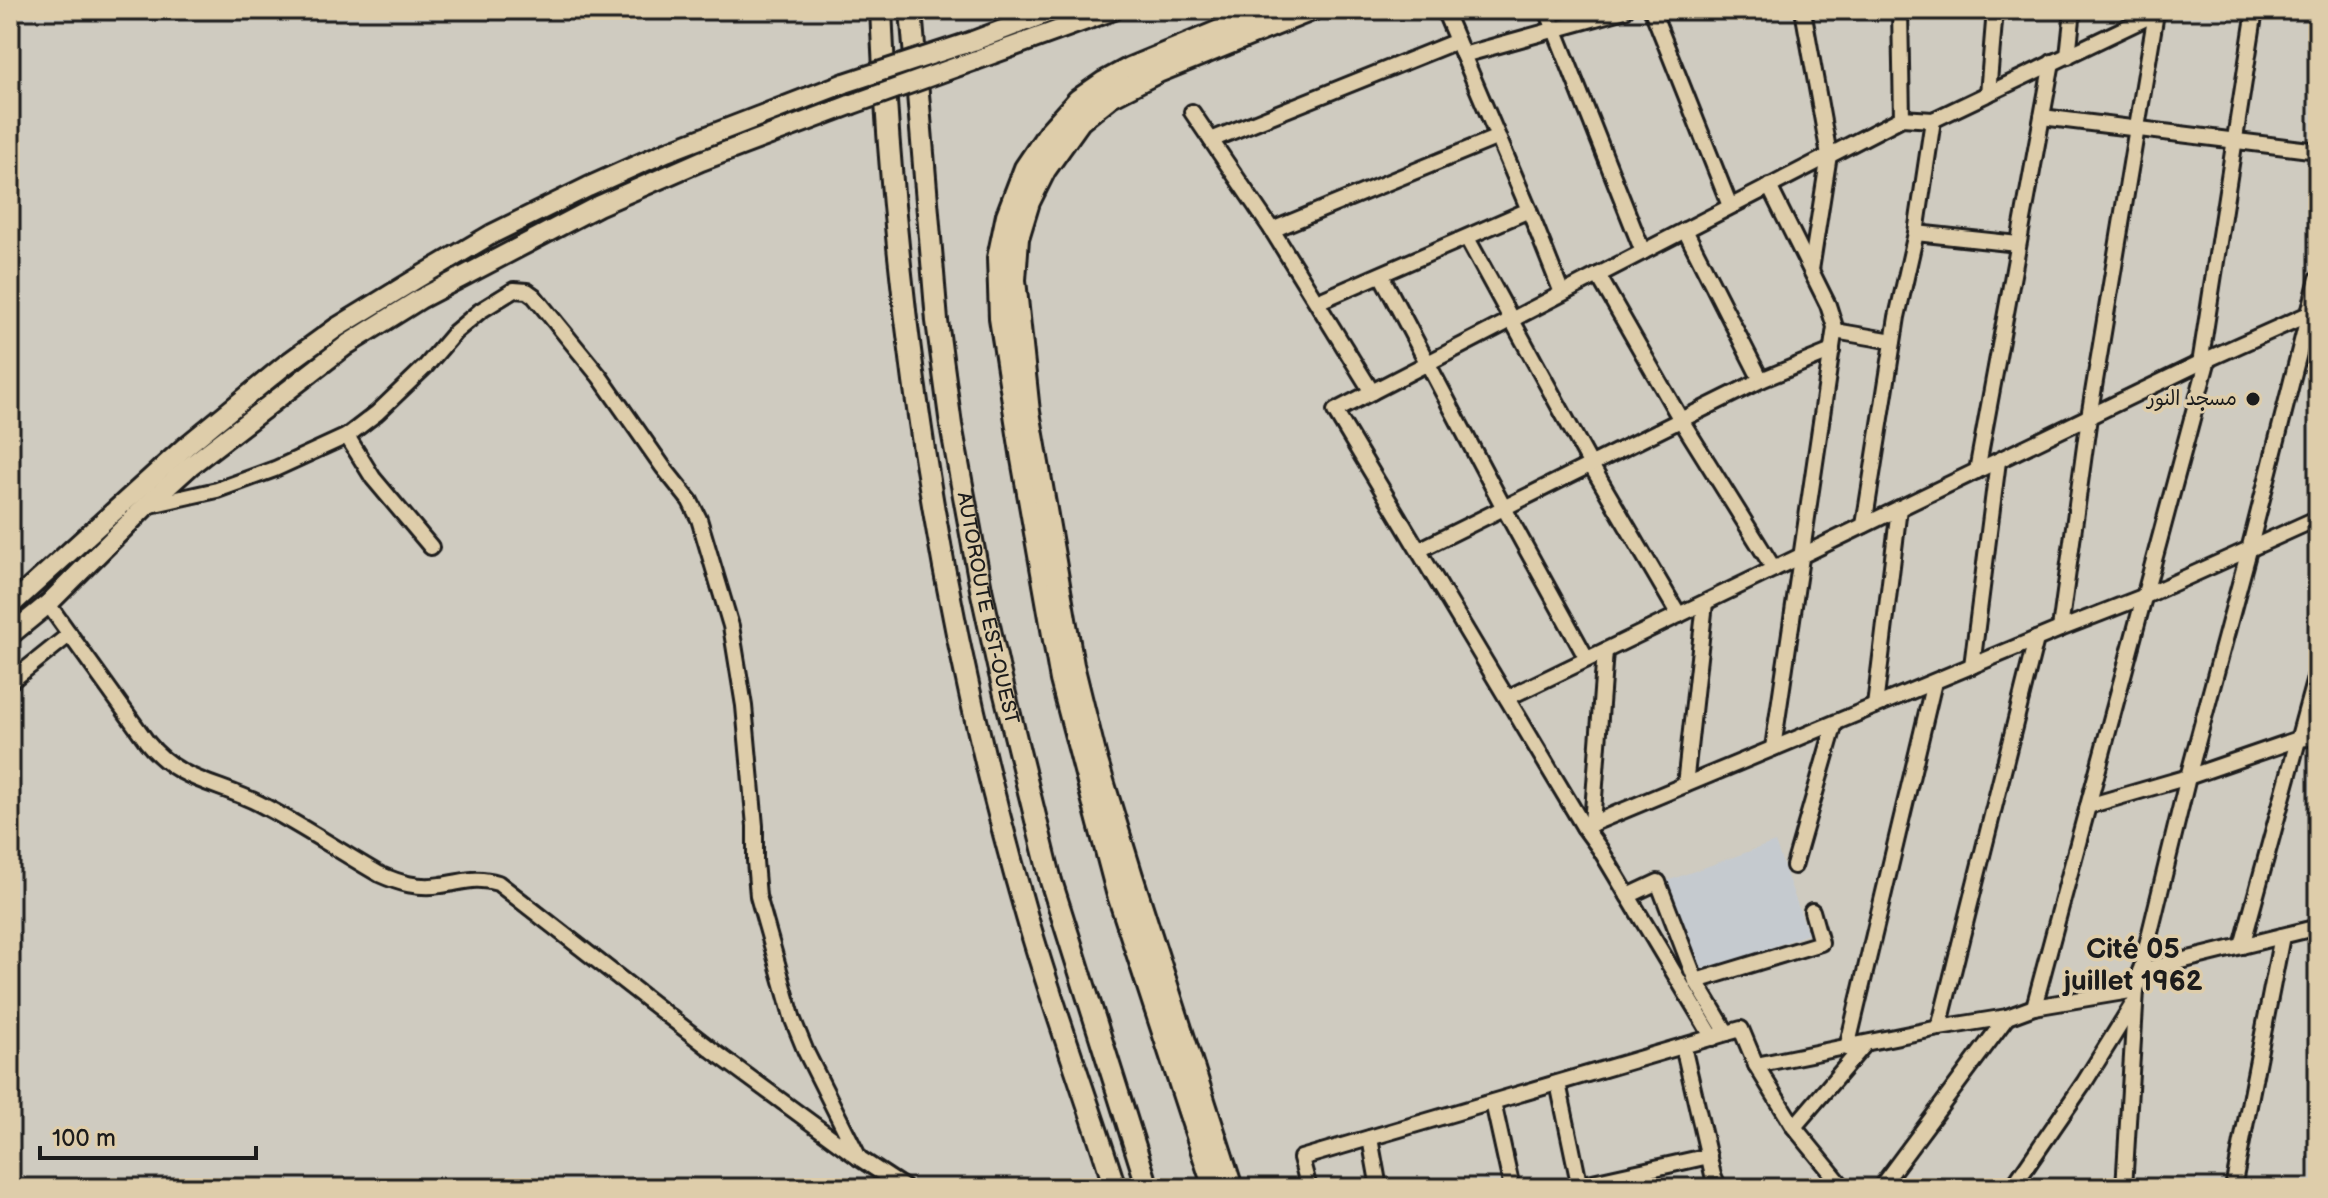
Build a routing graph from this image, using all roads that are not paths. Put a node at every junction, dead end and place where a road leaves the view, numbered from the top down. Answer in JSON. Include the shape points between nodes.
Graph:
{"nodes":[{"id":1,"x":881,"y":10,"type":"edge"},
{"id":2,"x":911,"y":10,"type":"edge"},
{"id":3,"x":1055,"y":10,"type":"edge"},
{"id":4,"x":1114,"y":10,"type":"edge"},
{"id":5,"x":1270,"y":10,"type":"edge"},
{"id":6,"x":1312,"y":10,"type":"edge"},
{"id":7,"x":1444,"y":10,"type":"edge"},
{"id":8,"x":1547,"y":10,"type":"edge"},
{"id":9,"x":1625,"y":10,"type":"edge"},
{"id":10,"x":1652,"y":10,"type":"edge"},
{"id":11,"x":1803,"y":10,"type":"edge"},
{"id":12,"x":1900,"y":10,"type":"edge"},
{"id":13,"x":1995,"y":10,"type":"edge"},
{"id":14,"x":2073,"y":10,"type":"edge"},
{"id":15,"x":2255,"y":10,"type":"edge"},
{"id":16,"x":2150,"y":13,"type":"edge"},
{"id":17,"x":1555,"y":29,"type":"junction"},
{"id":18,"x":1460,"y":48,"type":"junction"},
{"id":19,"x":2068,"y":56,"type":"junction"},
{"id":20,"x":2052,"y":62,"type":"junction"},
{"id":21,"x":1988,"y":94,"type":"junction"},
{"id":22,"x":1192,"y":112,"type":"dead end"},
{"id":23,"x":2042,"y":117,"type":"junction"},
{"id":24,"x":1902,"y":118,"type":"junction"},
{"id":25,"x":1933,"y":120,"type":"junction"},
{"id":26,"x":2137,"y":130,"type":"junction"},
{"id":27,"x":1498,"y":137,"type":"junction"},
{"id":28,"x":1211,"y":140,"type":"junction"},
{"id":29,"x":2236,"y":142,"type":"junction"},
{"id":30,"x":2318,"y":151,"type":"edge"},
{"id":31,"x":1829,"y":155,"type":"junction"},
{"id":32,"x":1769,"y":186,"type":"junction"},
{"id":33,"x":1730,"y":206,"type":"junction"},
{"id":34,"x":1529,"y":210,"type":"junction"},
{"id":35,"x":1272,"y":230,"type":"junction"},
{"id":36,"x":1685,"y":230,"type":"junction"},
{"id":37,"x":1916,"y":233,"type":"junction"},
{"id":38,"x":1467,"y":238,"type":"junction"},
{"id":39,"x":2018,"y":244,"type":"junction"},
{"id":40,"x":1643,"y":252,"type":"junction"},
{"id":41,"x":1811,"y":270,"type":"junction"},
{"id":42,"x":1381,"y":275,"type":"junction"},
{"id":43,"x":1598,"y":275,"type":"junction"},
{"id":44,"x":2318,"y":278,"type":"edge"},
{"id":45,"x":1562,"y":293,"type":"junction"},
{"id":46,"x":1317,"y":302,"type":"junction"},
{"id":47,"x":2314,"y":305,"type":"edge"},
{"id":48,"x":1512,"y":319,"type":"junction"},
{"id":49,"x":1835,"y":331,"type":"junction"},
{"id":50,"x":1893,"y":341,"type":"junction"},
{"id":51,"x":1832,"y":351,"type":"junction"},
{"id":52,"x":2204,"y":362,"type":"junction"},
{"id":53,"x":1428,"y":363,"type":"junction"},
{"id":54,"x":1761,"y":380,"type":"junction"},
{"id":55,"x":1372,"y":392,"type":"junction"},
{"id":56,"x":2089,"y":417,"type":"junction"},
{"id":57,"x":1681,"y":420,"type":"junction"},
{"id":58,"x":347,"y":436,"type":"junction"},
{"id":59,"x":1998,"y":461,"type":"junction"},
{"id":60,"x":1591,"y":465,"type":"junction"},
{"id":61,"x":1977,"y":471,"type":"junction"},
{"id":62,"x":146,"y":506,"type":"junction"},
{"id":63,"x":1504,"y":508,"type":"junction"},
{"id":64,"x":1899,"y":508,"type":"junction"},
{"id":65,"x":2318,"y":518,"type":"edge"},
{"id":66,"x":1864,"y":525,"type":"junction"},
{"id":67,"x":431,"y":547,"type":"dead end"},
{"id":68,"x":1419,"y":550,"type":"junction"},
{"id":69,"x":2249,"y":550,"type":"junction"},
{"id":70,"x":1802,"y":555,"type":"junction"},
{"id":71,"x":1774,"y":569,"type":"junction"},
{"id":72,"x":2145,"y":596,"type":"junction"},
{"id":73,"x":1705,"y":603,"type":"junction"},
{"id":74,"x":48,"y":604,"type":"junction"},
{"id":75,"x":10,"y":606,"type":"edge"},
{"id":76,"x":1679,"y":615,"type":"junction"},
{"id":77,"x":2060,"y":629,"type":"junction"},
{"id":78,"x":70,"y":634,"type":"junction"},
{"id":79,"x":10,"y":635,"type":"edge"},
{"id":80,"x":2036,"y":639,"type":"junction"},
{"id":81,"x":1605,"y":651,"type":"junction"},
{"id":82,"x":1587,"y":659,"type":"junction"},
{"id":83,"x":1972,"y":666,"type":"junction"},
{"id":84,"x":2318,"y":667,"type":"edge"},
{"id":85,"x":10,"y":682,"type":"edge"},
{"id":86,"x":1934,"y":682,"type":"junction"},
{"id":87,"x":1507,"y":698,"type":"junction"},
{"id":88,"x":1875,"y":706,"type":"junction"},
{"id":89,"x":1835,"y":723,"type":"junction"},
{"id":90,"x":2298,"y":739,"type":"junction"},
{"id":91,"x":2317,"y":740,"type":"edge"},
{"id":92,"x":1773,"y":748,"type":"junction"},
{"id":93,"x":2188,"y":777,"type":"junction"},
{"id":94,"x":1685,"y":785,"type":"junction"},
{"id":95,"x":2088,"y":806,"type":"junction"},
{"id":96,"x":1588,"y":825,"type":"junction"},
{"id":97,"x":1794,"y":866,"type":"dead end"},
{"id":98,"x":1628,"y":896,"type":"junction"},
{"id":99,"x":1812,"y":911,"type":"dead end"},
{"id":100,"x":2318,"y":927,"type":"edge"},
{"id":101,"x":2282,"y":936,"type":"junction"},
{"id":102,"x":2242,"y":946,"type":"junction"},
{"id":103,"x":2140,"y":971,"type":"junction"},
{"id":104,"x":1696,"y":981,"type":"junction"},
{"id":105,"x":2135,"y":997,"type":"junction"},
{"id":106,"x":2034,"y":1007,"type":"junction"},
{"id":107,"x":2007,"y":1017,"type":"junction"},
{"id":108,"x":1939,"y":1028,"type":"junction"},
{"id":109,"x":1720,"y":1035,"type":"junction"},
{"id":110,"x":1865,"y":1044,"type":"junction"},
{"id":111,"x":1683,"y":1046,"type":"junction"},
{"id":112,"x":1847,"y":1048,"type":"junction"},
{"id":113,"x":1756,"y":1065,"type":"junction"},
{"id":114,"x":1558,"y":1083,"type":"junction"},
{"id":115,"x":1493,"y":1102,"type":"junction"},
{"id":116,"x":1794,"y":1127,"type":"junction"},
{"id":117,"x":1370,"y":1138,"type":"junction"},
{"id":118,"x":1709,"y":1156,"type":"junction"},
{"id":119,"x":859,"y":1158,"type":"junction"},
{"id":120,"x":1580,"y":1186,"type":"edge"},
{"id":121,"x":905,"y":1188,"type":"edge"},
{"id":122,"x":1115,"y":1188,"type":"edge"},
{"id":123,"x":1148,"y":1188,"type":"edge"},
{"id":124,"x":1214,"y":1188,"type":"edge"},
{"id":125,"x":1232,"y":1188,"type":"edge"},
{"id":126,"x":1309,"y":1188,"type":"edge"},
{"id":127,"x":1379,"y":1188,"type":"edge"},
{"id":128,"x":1512,"y":1188,"type":"edge"},
{"id":129,"x":1719,"y":1188,"type":"edge"},
{"id":130,"x":1844,"y":1188,"type":"edge"},
{"id":131,"x":1880,"y":1188,"type":"edge"},
{"id":132,"x":2012,"y":1188,"type":"edge"},
{"id":133,"x":2124,"y":1188,"type":"edge"},
{"id":134,"x":2233,"y":1188,"type":"edge"}],
"edges":[{"from":1,"to":122,"type":"highway","name":"AUTOROUTE EST-OUEST","via":[[906,319],[966,680],[1027,918]]},
{"from":2,"to":123,"type":"highway","name":"AUTOROUTE EST-OUEST","via":[[937,321],[981,589],[1051,881]]},
{"from":3,"to":75,"type":"main road","bridge":true,"via":[[666,152],[492,234],[285,365],[185,447]]},
{"from":4,"to":62,"type":"main road","bridge":true,"via":[[701,161],[598,206],[420,299],[348,344]]},
{"from":5,"to":124,"type":"highway","via":[[1130,68],[1078,100],[1025,168],[998,258],[1000,318],[1061,680],[1117,892]]},
{"from":6,"to":125,"type":"highway","via":[[1158,72],[1111,96],[1080,121],[1029,202],[1018,238],[1015,280],[1029,412],[1076,680],[1132,876]]},
{"from":7,"to":18,"type":"street"},
{"from":8,"to":17,"type":"street"},
{"from":9,"to":17,"type":"street"},
{"from":10,"to":33,"type":"street"},
{"from":11,"to":31,"type":"street"},
{"from":12,"to":24,"type":"street"},
{"from":13,"to":21,"type":"street"},
{"from":14,"to":19,"type":"street"},
{"from":15,"to":29,"type":"street"},
{"from":16,"to":19,"type":"street"},
{"from":16,"to":26,"type":"street"},
{"from":17,"to":18,"type":"street"},
{"from":17,"to":40,"type":"street"},
{"from":18,"to":27,"type":"street"},
{"from":18,"to":28,"type":"street"},
{"from":19,"to":20,"type":"street"},
{"from":20,"to":21,"type":"street"},
{"from":20,"to":23,"type":"street"},
{"from":21,"to":25,"type":"street"},
{"from":22,"to":28,"type":"street"},
{"from":23,"to":26,"type":"street"},
{"from":23,"to":39,"type":"street"},
{"from":24,"to":25,"type":"street"},
{"from":24,"to":31,"type":"street"},
{"from":25,"to":37,"type":"street"},
{"from":26,"to":29,"type":"street"},
{"from":26,"to":56,"type":"street"},
{"from":27,"to":34,"type":"street"},
{"from":27,"to":35,"type":"street"},
{"from":28,"to":35,"type":"street"},
{"from":29,"to":30,"type":"street"},
{"from":29,"to":52,"type":"street"},
{"from":31,"to":32,"type":"street"},
{"from":31,"to":41,"type":"street"},
{"from":32,"to":33,"type":"street"},
{"from":32,"to":41,"type":"street"},
{"from":33,"to":36,"type":"street"},
{"from":34,"to":38,"type":"street"},
{"from":34,"to":45,"type":"street"},
{"from":35,"to":46,"type":"street"},
{"from":36,"to":40,"type":"street"},
{"from":36,"to":54,"type":"street"},
{"from":37,"to":39,"type":"street"},
{"from":37,"to":50,"type":"street"},
{"from":38,"to":42,"type":"street"},
{"from":38,"to":48,"type":"street"},
{"from":39,"to":61,"type":"street"},
{"from":40,"to":43,"type":"street"},
{"from":41,"to":49,"type":"street"},
{"from":42,"to":46,"type":"street"},
{"from":42,"to":53,"type":"street"},
{"from":43,"to":45,"type":"street"},
{"from":43,"to":57,"type":"street"},
{"from":44,"to":47,"type":"street"},
{"from":45,"to":48,"type":"street"},
{"from":46,"to":55,"type":"street"},
{"from":47,"to":52,"type":"street"},
{"from":47,"to":69,"type":"street"},
{"from":48,"to":53,"type":"street"},
{"from":48,"to":60,"type":"street"},
{"from":49,"to":50,"type":"street"},
{"from":49,"to":51,"type":"street"},
{"from":50,"to":66,"type":"street"},
{"from":51,"to":54,"type":"street"},
{"from":51,"to":70,"type":"street"},
{"from":52,"to":56,"type":"street"},
{"from":52,"to":72,"type":"street"},
{"from":53,"to":55,"type":"street"},
{"from":53,"to":63,"type":"street"},
{"from":54,"to":57,"type":"street"},
{"from":55,"to":68,"type":"street","via":[[1335,411]]},
{"from":56,"to":59,"type":"street"},
{"from":56,"to":77,"type":"street"},
{"from":57,"to":60,"type":"street"},
{"from":57,"to":71,"type":"street"},
{"from":58,"to":62,"type":"street","via":[[217,490]]},
{"from":58,"to":67,"type":"street","via":[[373,478]]},
{"from":58,"to":119,"type":"street","via":[[426,366],[455,332],[519,289],[541,305],[600,377],[690,501],[733,639],[744,706],[758,896],[793,1020]]},
{"from":59,"to":61,"type":"street"},
{"from":59,"to":83,"type":"street"},
{"from":60,"to":63,"type":"street"},
{"from":60,"to":76,"type":"street"},
{"from":61,"to":64,"type":"street"},
{"from":62,"to":74,"type":"main road"},
{"from":63,"to":68,"type":"street"},
{"from":63,"to":82,"type":"street"},
{"from":64,"to":66,"type":"street"},
{"from":64,"to":88,"type":"street"},
{"from":65,"to":69,"type":"street"},
{"from":66,"to":70,"type":"street"},
{"from":68,"to":87,"type":"street"},
{"from":69,"to":72,"type":"street"},
{"from":69,"to":93,"type":"street"},
{"from":70,"to":71,"type":"street"},
{"from":70,"to":92,"type":"street"},
{"from":71,"to":73,"type":"street"},
{"from":72,"to":77,"type":"street"},
{"from":72,"to":95,"type":"street"},
{"from":73,"to":76,"type":"street"},
{"from":73,"to":94,"type":"street"},
{"from":74,"to":78,"type":"street"},
{"from":74,"to":79,"type":"main road"},
{"from":76,"to":81,"type":"street"},
{"from":77,"to":80,"type":"street"},
{"from":78,"to":85,"type":"street"},
{"from":78,"to":119,"type":"street","via":[[171,767],[264,806],[398,883],[439,886],[482,878],[498,883]]},
{"from":80,"to":83,"type":"street"},
{"from":80,"to":108,"type":"street"},
{"from":81,"to":82,"type":"street"},
{"from":81,"to":96,"type":"street"},
{"from":82,"to":87,"type":"street"},
{"from":83,"to":86,"type":"street"},
{"from":84,"to":90,"type":"street"},
{"from":86,"to":88,"type":"street"},
{"from":86,"to":112,"type":"street"},
{"from":87,"to":96,"type":"street"},
{"from":88,"to":89,"type":"street"},
{"from":89,"to":92,"type":"street"},
{"from":89,"to":97,"type":"street"},
{"from":90,"to":91,"type":"street"},
{"from":90,"to":93,"type":"street"},
{"from":90,"to":102,"type":"street"},
{"from":92,"to":94,"type":"street"},
{"from":93,"to":95,"type":"street"},
{"from":93,"to":103,"type":"street"},
{"from":94,"to":96,"type":"street"},
{"from":95,"to":106,"type":"street"},
{"from":96,"to":98,"type":"street"},
{"from":98,"to":104,"type":"street","via":[[1658,882]]},
{"from":98,"to":109,"type":"street"},
{"from":99,"to":104,"type":"street","via":[[1821,943]]},
{"from":100,"to":101,"type":"street"},
{"from":101,"to":102,"type":"street"},
{"from":101,"to":134,"type":"street"},
{"from":102,"to":103,"type":"street"},
{"from":103,"to":105,"type":"street"},
{"from":104,"to":109,"type":"street"},
{"from":105,"to":106,"type":"street"},
{"from":105,"to":132,"type":"street"},
{"from":105,"to":133,"type":"street"},
{"from":106,"to":107,"type":"street"},
{"from":107,"to":108,"type":"street"},
{"from":107,"to":131,"type":"street"},
{"from":108,"to":110,"type":"street"},
{"from":109,"to":111,"type":"street"},
{"from":109,"to":113,"type":"street","via":[[1741,1029]]},
{"from":110,"to":112,"type":"street"},
{"from":110,"to":116,"type":"street"},
{"from":111,"to":114,"type":"street"},
{"from":111,"to":118,"type":"street"},
{"from":112,"to":113,"type":"street"},
{"from":113,"to":116,"type":"street"},
{"from":114,"to":115,"type":"street"},
{"from":114,"to":120,"type":"street"},
{"from":115,"to":117,"type":"street"},
{"from":115,"to":128,"type":"street"},
{"from":116,"to":130,"type":"street"},
{"from":117,"to":126,"type":"street","via":[[1301,1158]]},
{"from":117,"to":127,"type":"street"},
{"from":118,"to":120,"type":"street"},
{"from":118,"to":129,"type":"street"},
{"from":119,"to":121,"type":"street"}]}
